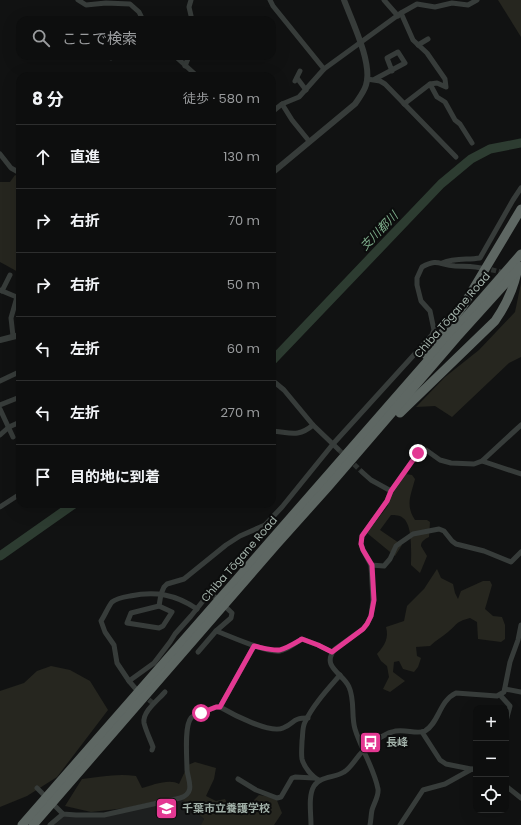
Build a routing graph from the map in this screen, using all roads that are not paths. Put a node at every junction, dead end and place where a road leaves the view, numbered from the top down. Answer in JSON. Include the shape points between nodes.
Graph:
{"nodes":[{"id":1,"x":78,"y":0,"type":"edge"},
{"id":2,"x":191,"y":0,"type":"edge"},
{"id":3,"x":270,"y":0,"type":"edge"},
{"id":4,"x":344,"y":0,"type":"edge"},
{"id":5,"x":384,"y":0,"type":"edge"},
{"id":6,"x":477,"y":0,"type":"edge"},
{"id":7,"x":106,"y":2,"type":"edge"},
{"id":8,"x":400,"y":14,"type":"junction"},
{"id":9,"x":142,"y":16,"type":"edge"},
{"id":10,"x":191,"y":16,"type":"edge"},
{"id":11,"x":428,"y":39,"type":"dead end"},
{"id":12,"x":360,"y":44,"type":"junction"},
{"id":13,"x":418,"y":45,"type":"junction"},
{"id":14,"x":179,"y":60,"type":"edge"},
{"id":15,"x":187,"y":60,"type":"edge"},
{"id":16,"x":185,"y":66,"type":"junction"},
{"id":17,"x":324,"y":69,"type":"junction"},
{"id":18,"x":300,"y":71,"type":"dead end"},
{"id":19,"x":392,"y":71,"type":"dead end"},
{"id":20,"x":192,"y":72,"type":"edge"},
{"id":21,"x":367,"y":79,"type":"junction"},
{"id":22,"x":375,"y":79,"type":"junction"},
{"id":23,"x":430,"y":84,"type":"junction"},
{"id":24,"x":306,"y":90,"type":"junction"},
{"id":25,"x":282,"y":104,"type":"junction"},
{"id":26,"x":404,"y":104,"type":"junction"},
{"id":27,"x":276,"y":109,"type":"edge"},
{"id":28,"x":309,"y":141,"type":"junction"},
{"id":29,"x":472,"y":143,"type":"dead end"},
{"id":30,"x":0,"y":154,"type":"edge"},
{"id":31,"x":456,"y":157,"type":"dead end"},
{"id":32,"x":276,"y":170,"type":"edge"},
{"id":33,"x":16,"y":171,"type":"edge"},
{"id":34,"x":521,"y":188,"type":"edge"},
{"id":35,"x":521,"y":209,"type":"edge"},
{"id":36,"x":521,"y":249,"type":"edge"},
{"id":37,"x":521,"y":254,"type":"edge"},
{"id":38,"x":442,"y":263,"type":"junction"},
{"id":39,"x":521,"y":266,"type":"edge"},
{"id":40,"x":481,"y":268,"type":"tunnel mouth"},
{"id":41,"x":10,"y":275,"type":"dead end"},
{"id":42,"x":1,"y":291,"type":"edge"},
{"id":43,"x":16,"y":297,"type":"edge"},
{"id":44,"x":16,"y":304,"type":"edge"},
{"id":45,"x":16,"y":333,"type":"edge"},
{"id":46,"x":16,"y":336,"type":"edge"},
{"id":47,"x":0,"y":340,"type":"edge"},
{"id":48,"x":16,"y":373,"type":"edge"},
{"id":49,"x":0,"y":381,"type":"edge"},
{"id":50,"x":276,"y":383,"type":"edge"},
{"id":51,"x":397,"y":395,"type":"junction"},
{"id":52,"x":16,"y":399,"type":"edge"},
{"id":53,"x":0,"y":405,"type":"edge"},
{"id":54,"x":0,"y":409,"type":"edge"},
{"id":55,"x":16,"y":424,"type":"edge"},
{"id":56,"x":313,"y":424,"type":"junction"},
{"id":57,"x":521,"y":425,"type":"edge"},
{"id":58,"x":9,"y":427,"type":"junction"},
{"id":59,"x":276,"y":432,"type":"edge"},
{"id":60,"x":0,"y":435,"type":"edge"},
{"id":61,"x":13,"y":437,"type":"dead end"},
{"id":62,"x":333,"y":444,"type":"junction"},
{"id":63,"x":338,"y":449,"type":"tunnel mouth"},
{"id":64,"x":482,"y":461,"type":"junction"},
{"id":65,"x":362,"y":472,"type":"tunnel mouth"},
{"id":66,"x":521,"y":474,"type":"edge"},
{"id":67,"x":328,"y":487,"type":"junction"},
{"id":68,"x":391,"y":491,"type":"junction"},
{"id":69,"x":16,"y":497,"type":"edge"},
{"id":70,"x":0,"y":507,"type":"edge"},
{"id":71,"x":521,"y":552,"type":"edge"},
{"id":72,"x":372,"y":565,"type":"junction"},
{"id":73,"x":161,"y":594,"type":"junction"},
{"id":74,"x":159,"y":606,"type":"junction"},
{"id":75,"x":197,"y":609,"type":"junction"},
{"id":76,"x":521,"y":624,"type":"edge"},
{"id":77,"x":216,"y":631,"type":"junction"},
{"id":78,"x":520,"y":638,"type":"edge"},
{"id":79,"x":254,"y":646,"type":"junction"},
{"id":80,"x":198,"y":652,"type":"dead end"},
{"id":81,"x":332,"y":652,"type":"junction"},
{"id":82,"x":340,"y":675,"type":"junction"},
{"id":83,"x":129,"y":681,"type":"junction"},
{"id":84,"x":135,"y":688,"type":"dead end"},
{"id":85,"x":505,"y":689,"type":"junction"},
{"id":86,"x":165,"y":692,"type":"dead end"},
{"id":87,"x":521,"y":692,"type":"edge"},
{"id":88,"x":500,"y":695,"type":"junction"},
{"id":89,"x":220,"y":707,"type":"junction"},
{"id":90,"x":509,"y":710,"type":"edge"},
{"id":91,"x":308,"y":718,"type":"junction"},
{"id":92,"x":422,"y":732,"type":"junction"},
{"id":93,"x":152,"y":750,"type":"dead end"},
{"id":94,"x":363,"y":750,"type":"junction"},
{"id":95,"x":473,"y":769,"type":"edge"},
{"id":96,"x":473,"y":770,"type":"edge"},
{"id":97,"x":238,"y":779,"type":"dead end"},
{"id":98,"x":317,"y":779,"type":"junction"},
{"id":99,"x":37,"y":788,"type":"dead end"},
{"id":100,"x":509,"y":788,"type":"edge"},
{"id":101,"x":521,"y":798,"type":"edge"},
{"id":102,"x":63,"y":814,"type":"junction"},
{"id":103,"x":22,"y":825,"type":"edge"},
{"id":104,"x":33,"y":825,"type":"edge"},
{"id":105,"x":50,"y":825,"type":"edge"},
{"id":106,"x":310,"y":825,"type":"edge"},
{"id":107,"x":370,"y":825,"type":"edge"},
{"id":108,"x":400,"y":825,"type":"edge"}],
"edges":[{"from":1,"to":7,"type":"street","via":[[86,5]]},
{"from":2,"to":10,"type":"street"},
{"from":3,"to":17,"type":"street"},
{"from":4,"to":12,"type":"street"},
{"from":5,"to":8,"type":"street"},
{"from":6,"to":8,"type":"street","via":[[468,5],[452,3],[435,7],[417,4]]},
{"from":7,"to":9,"type":"street","via":[[130,4]]},
{"from":8,"to":12,"type":"street"},
{"from":8,"to":13,"type":"street"},
{"from":11,"to":13,"type":"street"},
{"from":12,"to":17,"type":"street"},
{"from":12,"to":21,"type":"street","via":[[367,64]]},
{"from":13,"to":23,"type":"street","via":[[427,53],[445,79],[446,87],[437,83]]},
{"from":14,"to":16,"type":"street"},
{"from":15,"to":16,"type":"street"},
{"from":16,"to":20,"type":"street"},
{"from":17,"to":24,"type":"street"},
{"from":18,"to":24,"type":"street","via":[[296,79]]},
{"from":19,"to":22,"type":"street"},
{"from":21,"to":22,"type":"street"},
{"from":21,"to":28,"type":"street","via":[[364,91],[355,104]]},
{"from":22,"to":26,"type":"street","via":[[385,84]]},
{"from":23,"to":26,"type":"street"},
{"from":23,"to":29,"type":"street"},
{"from":24,"to":25,"type":"street","via":[[299,97]]},
{"from":25,"to":27,"type":"street"},
{"from":25,"to":28,"type":"street"},
{"from":26,"to":31,"type":"street"},
{"from":28,"to":32,"type":"street"},
{"from":30,"to":33,"type":"street"},
{"from":34,"to":38,"type":"street","via":[[480,258],[457,258]]},
{"from":35,"to":51,"type":"highway","via":[[463,306]]},
{"from":36,"to":67,"type":"highway","via":[[514,284],[495,321],[425,388],[351,468]]},
{"from":37,"to":51,"type":"highway","name":"Chiba Tōgane Road"},
{"from":38,"to":40,"type":"street"},
{"from":38,"to":62,"type":"street","via":[[433,262],[422,267],[417,278],[418,294],[430,311],[433,333]]},
{"from":39,"to":67,"type":"highway"},
{"from":41,"to":42,"type":"street"},
{"from":42,"to":43,"type":"street"},
{"from":44,"to":45,"type":"street","via":[[11,318]]},
{"from":46,"to":47,"type":"street"},
{"from":48,"to":49,"type":"street"},
{"from":50,"to":56,"type":"street"},
{"from":51,"to":103,"type":"highway","name":"Chiba Tōgane Road"},
{"from":52,"to":53,"type":"street"},
{"from":54,"to":58,"type":"street"},
{"from":55,"to":58,"type":"street"},
{"from":56,"to":59,"type":"street","via":[[301,433]]},
{"from":56,"to":62,"type":"street"},
{"from":57,"to":64,"type":"street"},
{"from":58,"to":60,"type":"street"},
{"from":58,"to":61,"type":"street"},
{"from":62,"to":63,"type":"street"},
{"from":62,"to":73,"type":"street","via":[[265,525],[226,545],[184,579],[167,584]]},
{"from":64,"to":66,"type":"street"},
{"from":64,"to":68,"type":"street","via":[[474,464],[451,464],[422,449]]},
{"from":65,"to":68,"type":"street"},
{"from":67,"to":104,"type":"highway","name":"Chiba Tōgane Road"},
{"from":68,"to":72,"type":"street","via":[[387,501],[362,536],[363,550]]},
{"from":69,"to":70,"type":"street"},
{"from":71,"to":72,"type":"street","via":[[511,562],[506,561],[456,544],[444,530],[439,529],[413,534],[396,546],[384,566]]},
{"from":72,"to":81,"type":"street","via":[[373,608],[367,624]]},
{"from":73,"to":74,"type":"street"},
{"from":73,"to":75,"type":"street"},
{"from":73,"to":83,"type":"street","via":[[150,593],[121,598],[112,603],[101,621],[114,645],[117,663]]},
{"from":74,"to":74,"type":"street","via":[[131,613],[127,623],[158,628],[163,626],[172,612]]},
{"from":75,"to":77,"type":"street","via":[[207,596],[213,595],[230,611],[231,618]]},
{"from":75,"to":83,"type":"street","via":[[154,663]]},
{"from":76,"to":78,"type":"street"},
{"from":77,"to":79,"type":"street"},
{"from":77,"to":80,"type":"street"},
{"from":78,"to":85,"type":"street","via":[[510,662]]},
{"from":79,"to":81,"type":"street","via":[[278,651],[302,639]]},
{"from":79,"to":89,"type":"street"},
{"from":81,"to":82,"type":"street","via":[[332,666]]},
{"from":82,"to":91,"type":"street"},
{"from":82,"to":94,"type":"street","via":[[350,687],[352,717]]},
{"from":83,"to":84,"type":"street"},
{"from":85,"to":87,"type":"street"},
{"from":85,"to":88,"type":"street"},
{"from":86,"to":93,"type":"street","via":[[144,718]]},
{"from":88,"to":90,"type":"street","via":[[510,706]]},
{"from":88,"to":92,"type":"street","via":[[452,695],[430,726]]},
{"from":89,"to":91,"type":"street","via":[[239,718],[273,729],[283,728],[297,718]]},
{"from":89,"to":102,"type":"street","via":[[194,715],[189,722],[186,739],[190,788],[184,797],[104,815]]},
{"from":91,"to":98,"type":"street","via":[[304,723],[302,759]]},
{"from":92,"to":94,"type":"street","via":[[390,732]]},
{"from":92,"to":95,"type":"street","via":[[440,760],[446,764]]},
{"from":94,"to":98,"type":"street","via":[[343,773]]},
{"from":94,"to":107,"type":"street","via":[[378,791]]},
{"from":96,"to":108,"type":"street","via":[[445,784],[423,790]]},
{"from":97,"to":98,"type":"street","via":[[256,790],[278,798],[292,778]]},
{"from":98,"to":106,"type":"street","via":[[312,790]]},
{"from":99,"to":102,"type":"street"},
{"from":100,"to":101,"type":"street"},
{"from":102,"to":105,"type":"street"}]}
